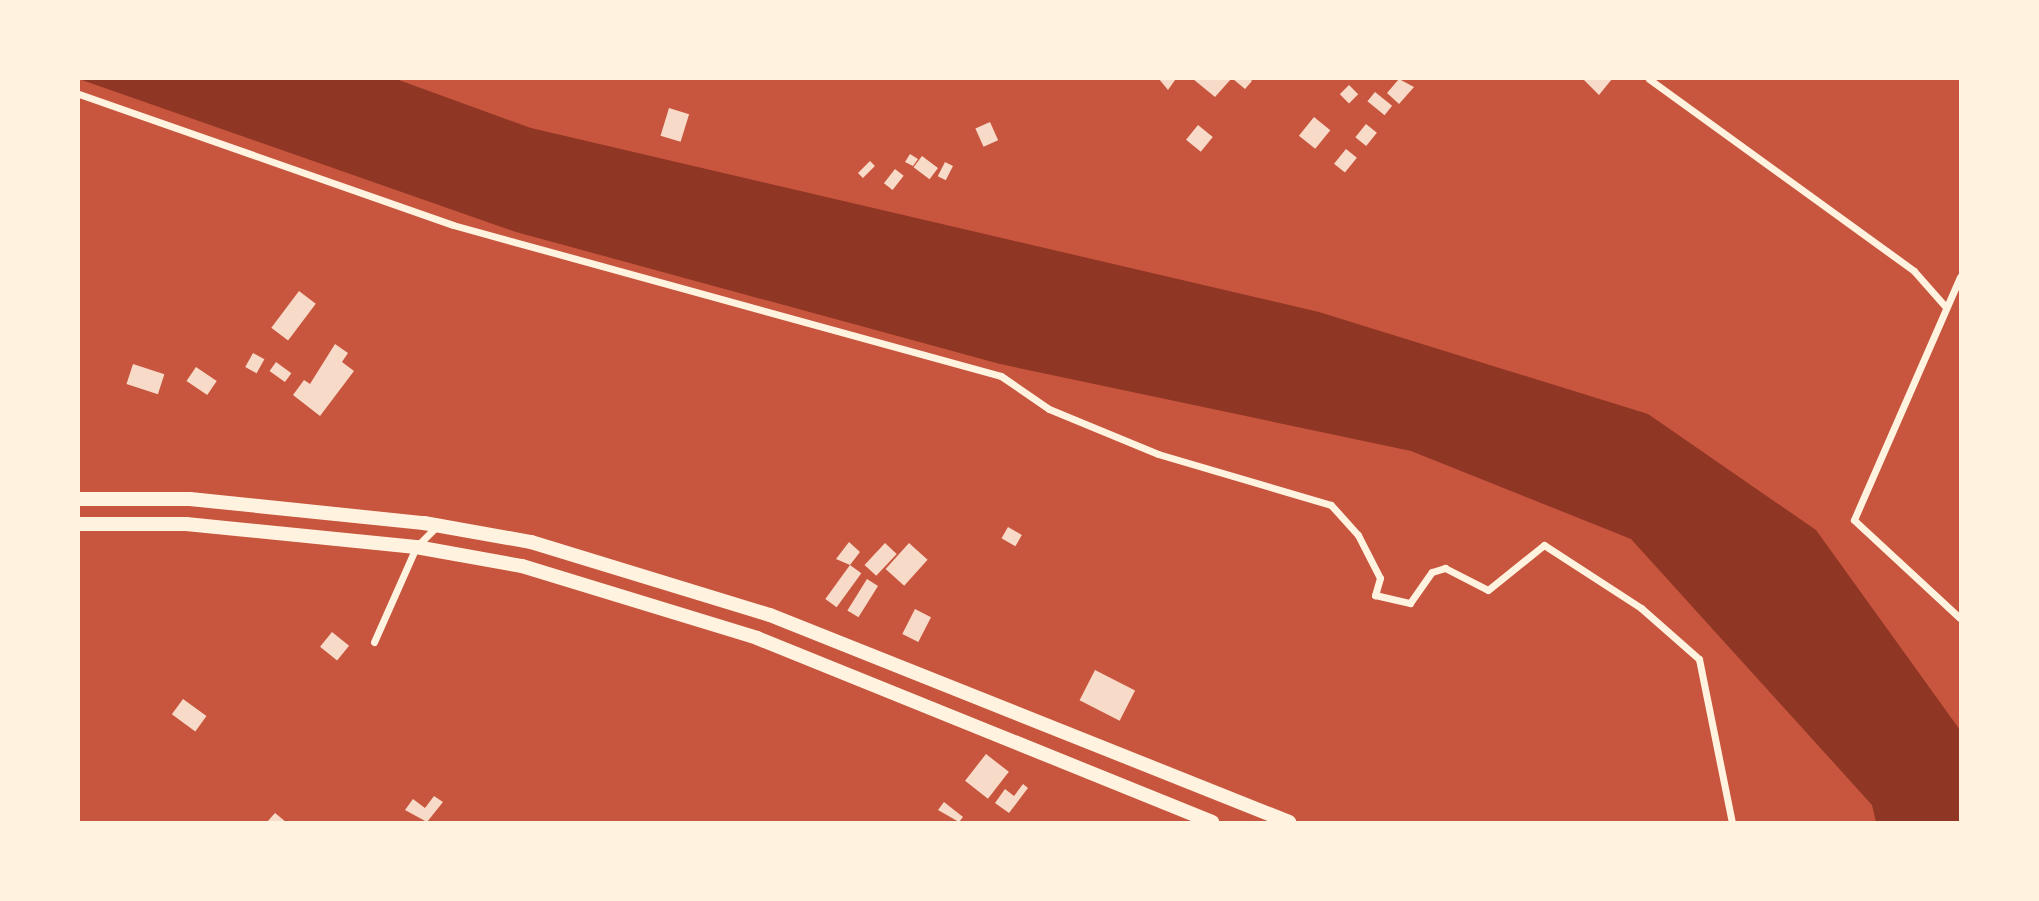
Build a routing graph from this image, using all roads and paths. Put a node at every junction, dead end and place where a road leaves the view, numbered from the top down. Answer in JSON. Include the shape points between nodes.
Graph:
{"nodes":[{"id":1,"x":1649,"y":79,"type":"edge"},
{"id":2,"x":79,"y":94,"type":"edge"},
{"id":3,"x":1960,"y":277,"type":"edge"},
{"id":4,"x":1945,"y":306,"type":"junction"},
{"id":5,"x":79,"y":499,"type":"edge"},
{"id":6,"x":79,"y":524,"type":"edge"},
{"id":7,"x":438,"y":525,"type":"junction"},
{"id":8,"x":416,"y":547,"type":"junction"},
{"id":9,"x":1960,"y":618,"type":"edge"},
{"id":10,"x":374,"y":642,"type":"dead end"},
{"id":11,"x":1212,"y":822,"type":"edge"},
{"id":12,"x":1289,"y":822,"type":"edge"},
{"id":13,"x":1732,"y":822,"type":"edge"}],
"edges":[{"from":1,"to":4,"type":"street","via":[[1914,271]]},
{"from":2,"to":13,"type":"street","via":[[453,225],[1001,376],[1049,409],[1158,454],[1331,505],[1358,535],[1380,578],[1375,595],[1410,603],[1432,572],[1445,568],[1488,590],[1544,545],[1641,608],[1699,659]]},
{"from":3,"to":4,"type":"street"},
{"from":4,"to":9,"type":"street","via":[[1897,433],[1854,520]]},
{"from":5,"to":7,"type":"highway","via":[[190,499]]},
{"from":6,"to":8,"type":"highway","via":[[186,524]]},
{"from":7,"to":8,"type":"street"},
{"from":7,"to":12,"type":"highway","via":[[623,566],[770,615]]},
{"from":8,"to":10,"type":"street"},
{"from":8,"to":11,"type":"highway","via":[[522,566],[730,629]]}]}
